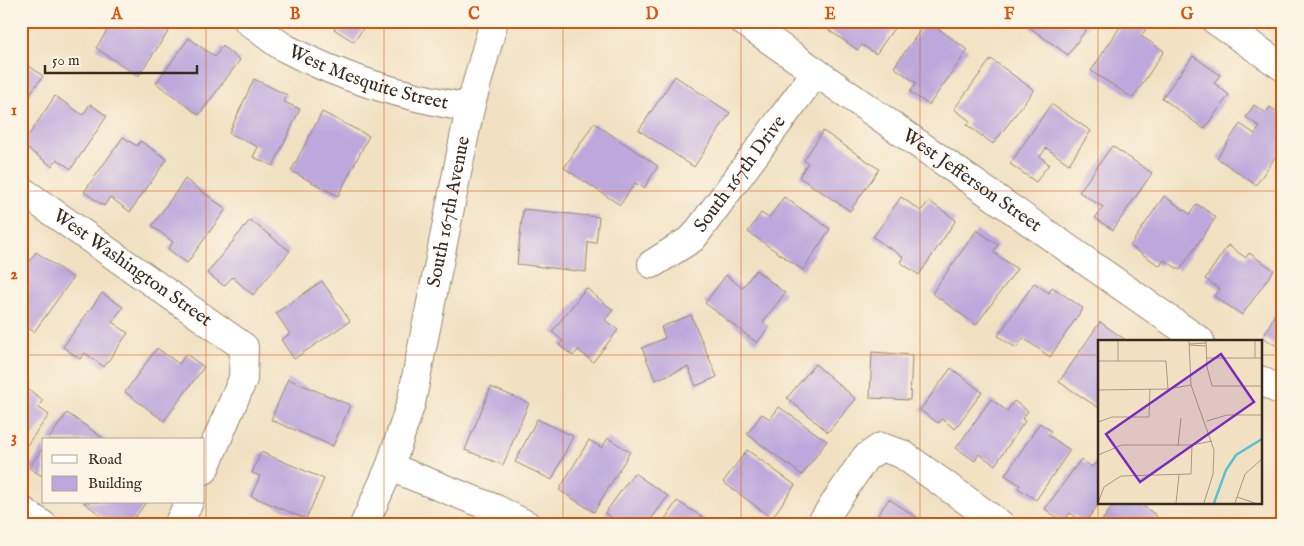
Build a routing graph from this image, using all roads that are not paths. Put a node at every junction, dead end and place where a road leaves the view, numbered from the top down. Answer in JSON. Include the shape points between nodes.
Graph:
{"nodes":[{"id":1,"x":248,"y":21,"type":"edge"},
{"id":2,"x":494,"y":21,"type":"edge"},
{"id":3,"x":742,"y":21,"type":"edge"},
{"id":4,"x":1216,"y":21,"type":"edge"},
{"id":5,"x":1283,"y":67,"type":"edge"},
{"id":6,"x":816,"y":72,"type":"junction"},
{"id":7,"x":470,"y":108,"type":"junction"},
{"id":8,"x":21,"y":190,"type":"edge"},
{"id":9,"x":652,"y":264,"type":"dead end"},
{"id":10,"x":1199,"y":340,"type":"edge"},
{"id":11,"x":1262,"y":381,"type":"edge"},
{"id":12,"x":1283,"y":392,"type":"edge"},
{"id":13,"x":390,"y":467,"type":"junction"},
{"id":14,"x":205,"y":468,"type":"edge"},
{"id":15,"x":189,"y":504,"type":"edge"},
{"id":16,"x":21,"y":510,"type":"edge"},
{"id":17,"x":43,"y":525,"type":"edge"},
{"id":18,"x":178,"y":525,"type":"edge"},
{"id":19,"x":364,"y":525,"type":"edge"},
{"id":20,"x":527,"y":525,"type":"edge"},
{"id":21,"x":820,"y":525,"type":"edge"},
{"id":22,"x":1001,"y":525,"type":"edge"}],
"edges":[{"from":1,"to":7,"type":"street","name":"West Mesquite Street","via":[[284,47],[348,78],[428,101]]},
{"from":2,"to":7,"type":"street","name":"South 167th Avenue"},
{"from":3,"to":6,"type":"street","name":"West Jefferson Street"},
{"from":4,"to":5,"type":"street"},
{"from":6,"to":9,"type":"street","name":"South 167th Drive","via":[[693,238]]},
{"from":6,"to":10,"type":"street","name":"West Jefferson Street"},
{"from":7,"to":13,"type":"street","name":"South 167th Avenue","via":[[411,403]]},
{"from":8,"to":14,"type":"street","name":"West Washington Street","via":[[244,347],[244,379]]},
{"from":11,"to":12,"type":"street"},
{"from":13,"to":19,"type":"street","name":"South 167th Avenue"},
{"from":13,"to":20,"type":"street","via":[[496,509]]},
{"from":15,"to":18,"type":"street"},
{"from":16,"to":17,"type":"street"},
{"from":21,"to":22,"type":"street","via":[[865,458],[882,446],[902,454]]}]}
